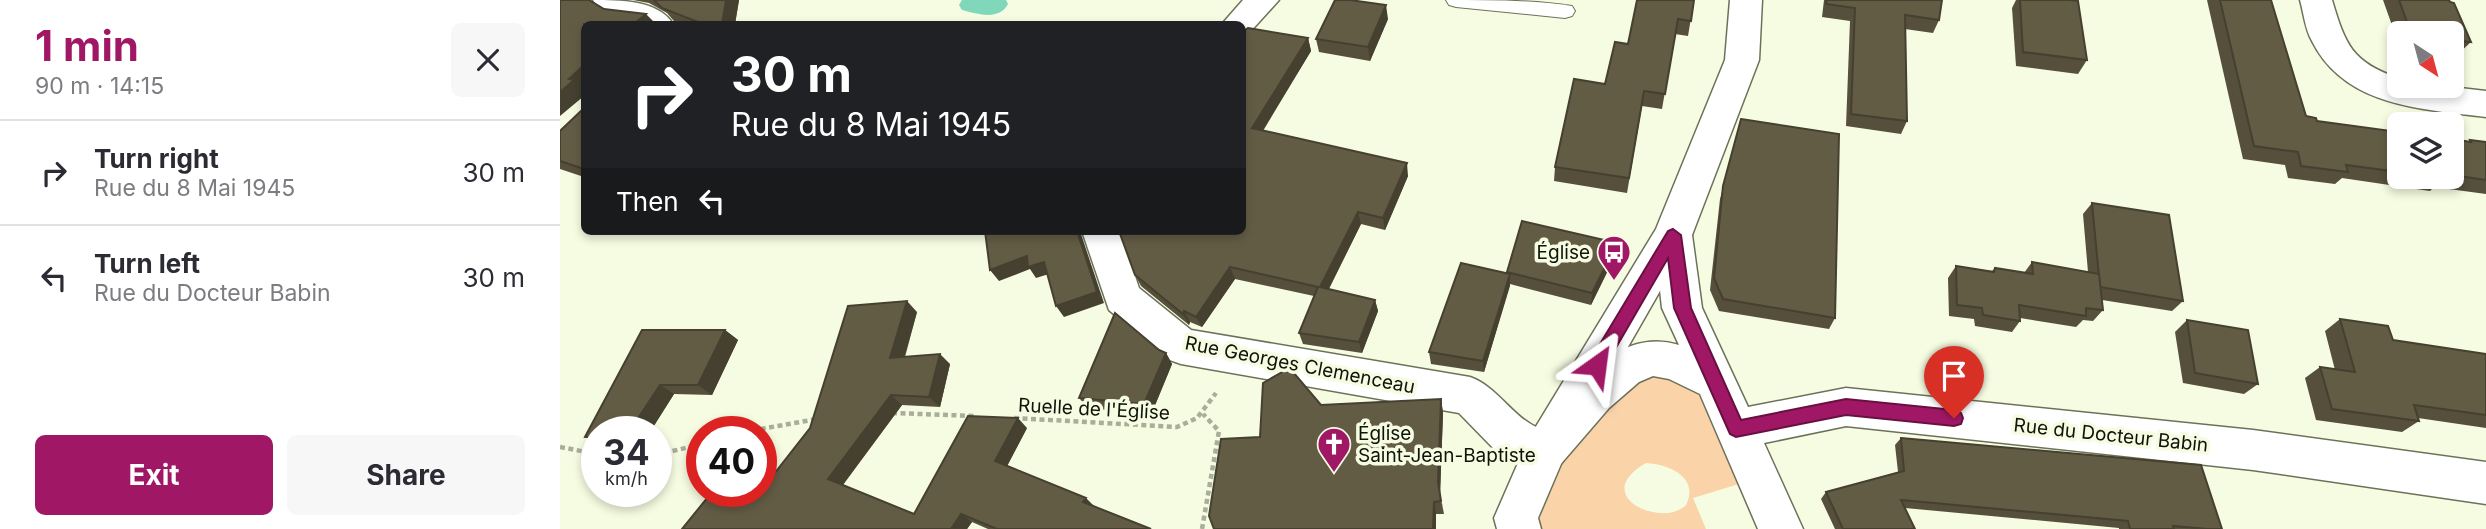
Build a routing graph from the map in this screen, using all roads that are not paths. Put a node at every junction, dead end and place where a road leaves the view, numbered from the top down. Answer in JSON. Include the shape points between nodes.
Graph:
{"nodes":[{"id":1,"x":609,"y":0,"type":"edge"},
{"id":2,"x":1263,"y":0,"type":"edge"},
{"id":3,"x":1456,"y":0,"type":"edge"},
{"id":4,"x":1746,"y":0,"type":"edge"},
{"id":5,"x":2316,"y":0,"type":"edge"},
{"id":6,"x":1565,"y":11,"type":"dead end"},
{"id":7,"x":651,"y":21,"type":"edge"},
{"id":8,"x":1241,"y":21,"type":"edge"},
{"id":9,"x":2486,"y":104,"type":"edge"},
{"id":10,"x":1102,"y":235,"type":"edge"},
{"id":11,"x":1673,"y":235,"type":"junction"},
{"id":12,"x":1715,"y":381,"type":"junction"},
{"id":13,"x":1736,"y":429,"type":"junction"},
{"id":14,"x":1544,"y":452,"type":"junction"},
{"id":15,"x":2486,"y":483,"type":"edge"},
{"id":16,"x":1519,"y":529,"type":"edge"},
{"id":17,"x":1781,"y":529,"type":"edge"}],
"edges":[{"from":1,"to":7,"type":"street"},
{"from":2,"to":8,"type":"street"},
{"from":3,"to":6,"type":"lane"},
{"from":4,"to":11,"type":"street","via":[[1742,60]]},
{"from":5,"to":9,"type":"street","via":[[2328,42],[2351,69],[2385,89]]},
{"from":10,"to":14,"type":"street","name":"Rue Georges Clemenceau","via":[[1123,298],[1181,346],[1469,397],[1511,437]]},
{"from":11,"to":12,"type":"street","via":[[1682,308]]},
{"from":11,"to":14,"type":"street"},
{"from":12,"to":13,"type":"street"},
{"from":12,"to":14,"type":"street","via":[[1673,362],[1636,361],[1620,370]]},
{"from":13,"to":15,"type":"street","name":"Rue du Docteur Babin","via":[[1846,407],[2253,450]]},
{"from":13,"to":17,"type":"street"},
{"from":14,"to":16,"type":"street","via":[[1516,517]]}]}
